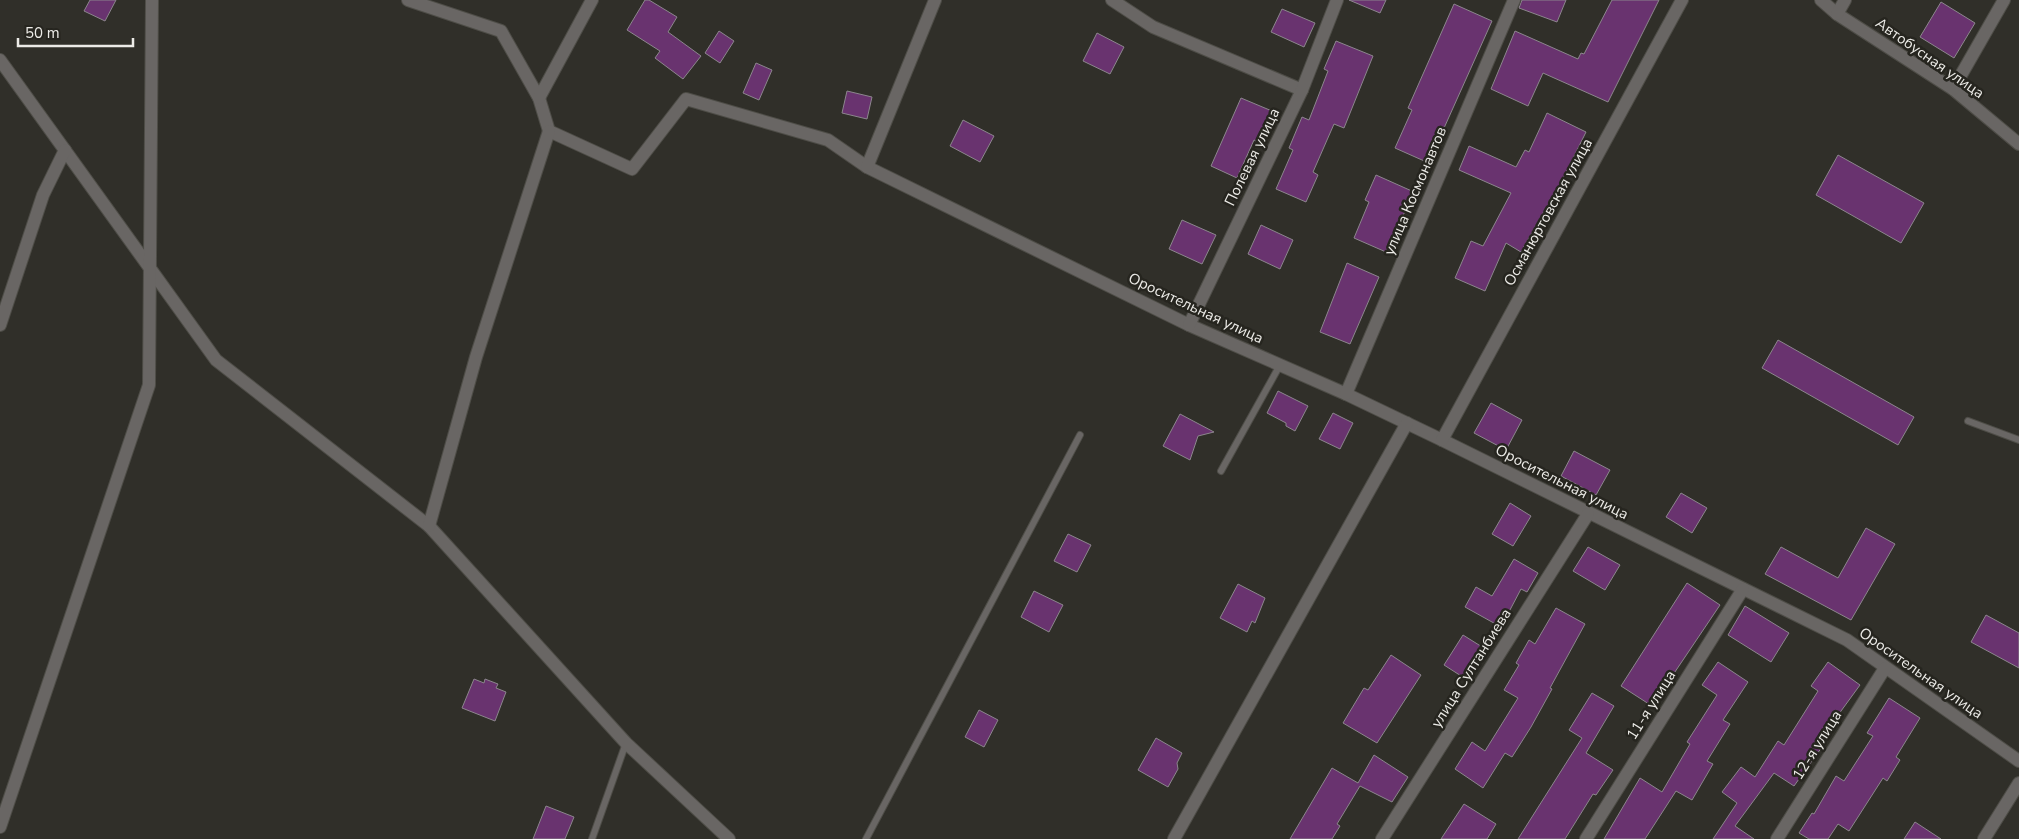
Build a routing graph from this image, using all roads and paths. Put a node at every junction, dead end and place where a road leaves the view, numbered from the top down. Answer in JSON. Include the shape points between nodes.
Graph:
{"nodes":[{"id":1,"x":152,"y":0,"type":"edge"},
{"id":2,"x":408,"y":0,"type":"edge"},
{"id":3,"x":592,"y":0,"type":"edge"},
{"id":4,"x":934,"y":0,"type":"edge"},
{"id":5,"x":1112,"y":0,"type":"edge"},
{"id":6,"x":1337,"y":0,"type":"edge"},
{"id":7,"x":1514,"y":0,"type":"edge"},
{"id":8,"x":1682,"y":0,"type":"edge"},
{"id":9,"x":1821,"y":0,"type":"edge"},
{"id":10,"x":1845,"y":0,"type":"edge"},
{"id":11,"x":2004,"y":0,"type":"edge"},
{"id":12,"x":1837,"y":14,"type":"junction"},
{"id":13,"x":0,"y":60,"type":"edge"},
{"id":14,"x":1302,"y":90,"type":"junction"},
{"id":15,"x":1953,"y":90,"type":"junction"},
{"id":16,"x":540,"y":98,"type":"junction"},
{"id":17,"x":549,"y":131,"type":"junction"},
{"id":18,"x":2019,"y":144,"type":"edge"},
{"id":19,"x":65,"y":150,"type":"junction"},
{"id":20,"x":867,"y":167,"type":"junction"},
{"id":21,"x":150,"y":268,"type":"junction"},
{"id":22,"x":0,"y":325,"type":"edge"},
{"id":23,"x":1189,"y":325,"type":"junction"},
{"id":24,"x":1280,"y":365,"type":"junction"},
{"id":25,"x":1346,"y":394,"type":"junction"},
{"id":26,"x":1968,"y":421,"type":"dead end"},
{"id":27,"x":1406,"y":424,"type":"junction"},
{"id":28,"x":1080,"y":436,"type":"dead end"},
{"id":29,"x":1442,"y":440,"type":"junction"},
{"id":30,"x":2019,"y":440,"type":"edge"},
{"id":31,"x":1221,"y":471,"type":"dead end"},
{"id":32,"x":1588,"y":514,"type":"junction"},
{"id":33,"x":429,"y":526,"type":"junction"},
{"id":34,"x":1743,"y":589,"type":"junction"},
{"id":35,"x":1885,"y":668,"type":"junction"},
{"id":36,"x":626,"y":743,"type":"junction"},
{"id":37,"x":2019,"y":761,"type":"edge"},
{"id":38,"x":2019,"y":783,"type":"edge"},
{"id":39,"x":0,"y":828,"type":"edge"},
{"id":40,"x":592,"y":839,"type":"edge"},
{"id":41,"x":729,"y":839,"type":"edge"},
{"id":42,"x":866,"y":839,"type":"edge"},
{"id":43,"x":1174,"y":839,"type":"edge"},
{"id":44,"x":1382,"y":839,"type":"edge"},
{"id":45,"x":1586,"y":839,"type":"edge"},
{"id":46,"x":1777,"y":839,"type":"edge"},
{"id":47,"x":1984,"y":839,"type":"edge"}],
"edges":[{"from":1,"to":21,"type":"street"},
{"from":2,"to":16,"type":"street","via":[[501,31]]},
{"from":3,"to":16,"type":"street"},
{"from":4,"to":20,"type":"street"},
{"from":5,"to":14,"type":"street","via":[[1153,27]]},
{"from":6,"to":14,"type":"street","name":"Полевая улица"},
{"from":7,"to":25,"type":"street","name":"улица Космонавтов"},
{"from":8,"to":29,"type":"street","name":"Османюртовская улица"},
{"from":9,"to":12,"type":"street","name":"Автобусная улица"},
{"from":10,"to":12,"type":"street"},
{"from":11,"to":15,"type":"street"},
{"from":12,"to":15,"type":"street","name":"Автобусная улица"},
{"from":13,"to":19,"type":"street"},
{"from":14,"to":23,"type":"street","name":"Полевая улица"},
{"from":15,"to":18,"type":"street","name":"Автобусная улица"},
{"from":16,"to":17,"type":"street"},
{"from":17,"to":20,"type":"street","name":"Оросительная улица","via":[[632,169],[686,100],[828,140]]},
{"from":17,"to":33,"type":"street","via":[[476,357]]},
{"from":19,"to":21,"type":"street"},
{"from":19,"to":22,"type":"street","via":[[43,195]]},
{"from":20,"to":23,"type":"street","name":"Оросительная улица"},
{"from":21,"to":33,"type":"street","via":[[216,360]]},
{"from":21,"to":39,"type":"street","via":[[149,385]]},
{"from":23,"to":24,"type":"street","name":"Оросительная улица"},
{"from":24,"to":25,"type":"street","name":"Оросительная улица"},
{"from":24,"to":31,"type":"lane"},
{"from":25,"to":27,"type":"street","name":"Оросительная улица"},
{"from":26,"to":30,"type":"lane"},
{"from":27,"to":29,"type":"street","name":"Оросительная улица"},
{"from":27,"to":43,"type":"street"},
{"from":28,"to":42,"type":"lane"},
{"from":29,"to":32,"type":"street","name":"Оросительная улица"},
{"from":32,"to":34,"type":"street","name":"Оросительная улица"},
{"from":32,"to":44,"type":"street","name":"улица Султанбиева"},
{"from":33,"to":36,"type":"street"},
{"from":34,"to":35,"type":"street","name":"Оросительная улица","via":[[1847,640]]},
{"from":34,"to":45,"type":"street","name":"11-я улица"},
{"from":35,"to":37,"type":"street","name":"Оросительная улица"},
{"from":35,"to":46,"type":"street","name":"12-я улица"},
{"from":36,"to":40,"type":"lane"},
{"from":36,"to":41,"type":"street"},
{"from":38,"to":47,"type":"street"}]}
